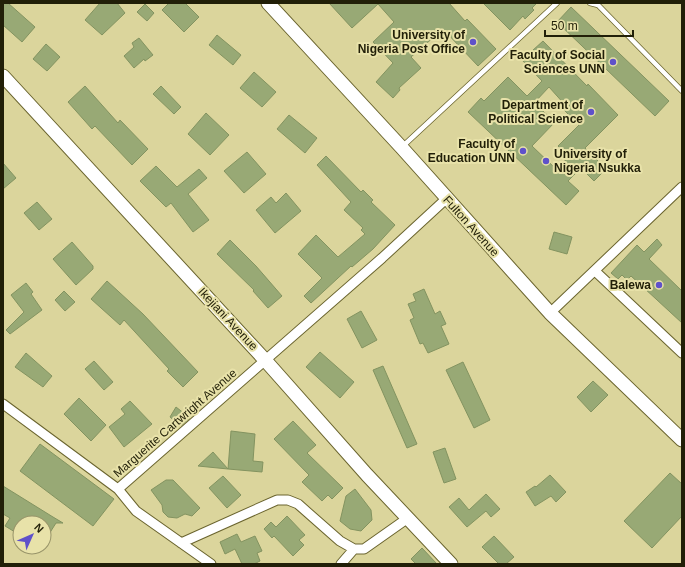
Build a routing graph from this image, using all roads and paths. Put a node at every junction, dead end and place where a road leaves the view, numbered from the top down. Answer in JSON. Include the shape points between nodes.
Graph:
{"nodes":[{"id":1,"x":268,"y":3,"type":"edge"},
{"id":2,"x":557,"y":3,"type":"edge"},
{"id":3,"x":590,"y":3,"type":"edge"},
{"id":4,"x":3,"y":76,"type":"edge"},
{"id":5,"x":682,"y":91,"type":"edge"},
{"id":6,"x":402,"y":148,"type":"junction"},
{"id":7,"x":682,"y":187,"type":"edge"},
{"id":8,"x":446,"y":199,"type":"junction"},
{"id":9,"x":595,"y":271,"type":"junction"},
{"id":10,"x":550,"y":313,"type":"junction"},
{"id":11,"x":682,"y":353,"type":"edge"},
{"id":12,"x":265,"y":360,"type":"junction"},
{"id":13,"x":3,"y":404,"type":"edge"},
{"id":14,"x":682,"y":440,"type":"edge"},
{"id":15,"x":118,"y":489,"type":"junction"},
{"id":16,"x":408,"y":518,"type":"junction"},
{"id":17,"x":181,"y":543,"type":"junction"},
{"id":18,"x":354,"y":549,"type":"junction"},
{"id":19,"x":211,"y":564,"type":"edge"},
{"id":20,"x":341,"y":564,"type":"edge"},
{"id":21,"x":451,"y":564,"type":"edge"}],
"edges":[{"from":1,"to":6,"type":"street","name":"Fulton Avenue"},
{"from":2,"to":6,"type":"lane"},
{"from":3,"to":5,"type":"lane","via":[[598,5]]},
{"from":4,"to":12,"type":"street","name":"Ikejiani Avenue"},
{"from":6,"to":8,"type":"street","name":"Fulton Avenue"},
{"from":7,"to":9,"type":"street"},
{"from":8,"to":10,"type":"street","name":"Fulton Avenue"},
{"from":8,"to":12,"type":"street","name":"Marguerite Cartwright Avenue"},
{"from":9,"to":10,"type":"street"},
{"from":9,"to":11,"type":"street"},
{"from":10,"to":14,"type":"street","name":"Fulton Avenue"},
{"from":12,"to":15,"type":"street","name":"Marguerite Cartwright Avenue"},
{"from":12,"to":16,"type":"street","name":"Ikejiani Avenue"},
{"from":13,"to":15,"type":"street","name":"Marguerite Cartwright Avenue"},
{"from":15,"to":17,"type":"street","via":[[136,511]]},
{"from":16,"to":18,"type":"street","via":[[364,549]]},
{"from":16,"to":21,"type":"street","name":"Ikejiani Avenue"},
{"from":17,"to":18,"type":"street","via":[[277,500],[288,500],[298,504],[340,542]]},
{"from":17,"to":19,"type":"street"},
{"from":18,"to":20,"type":"street"}]}
